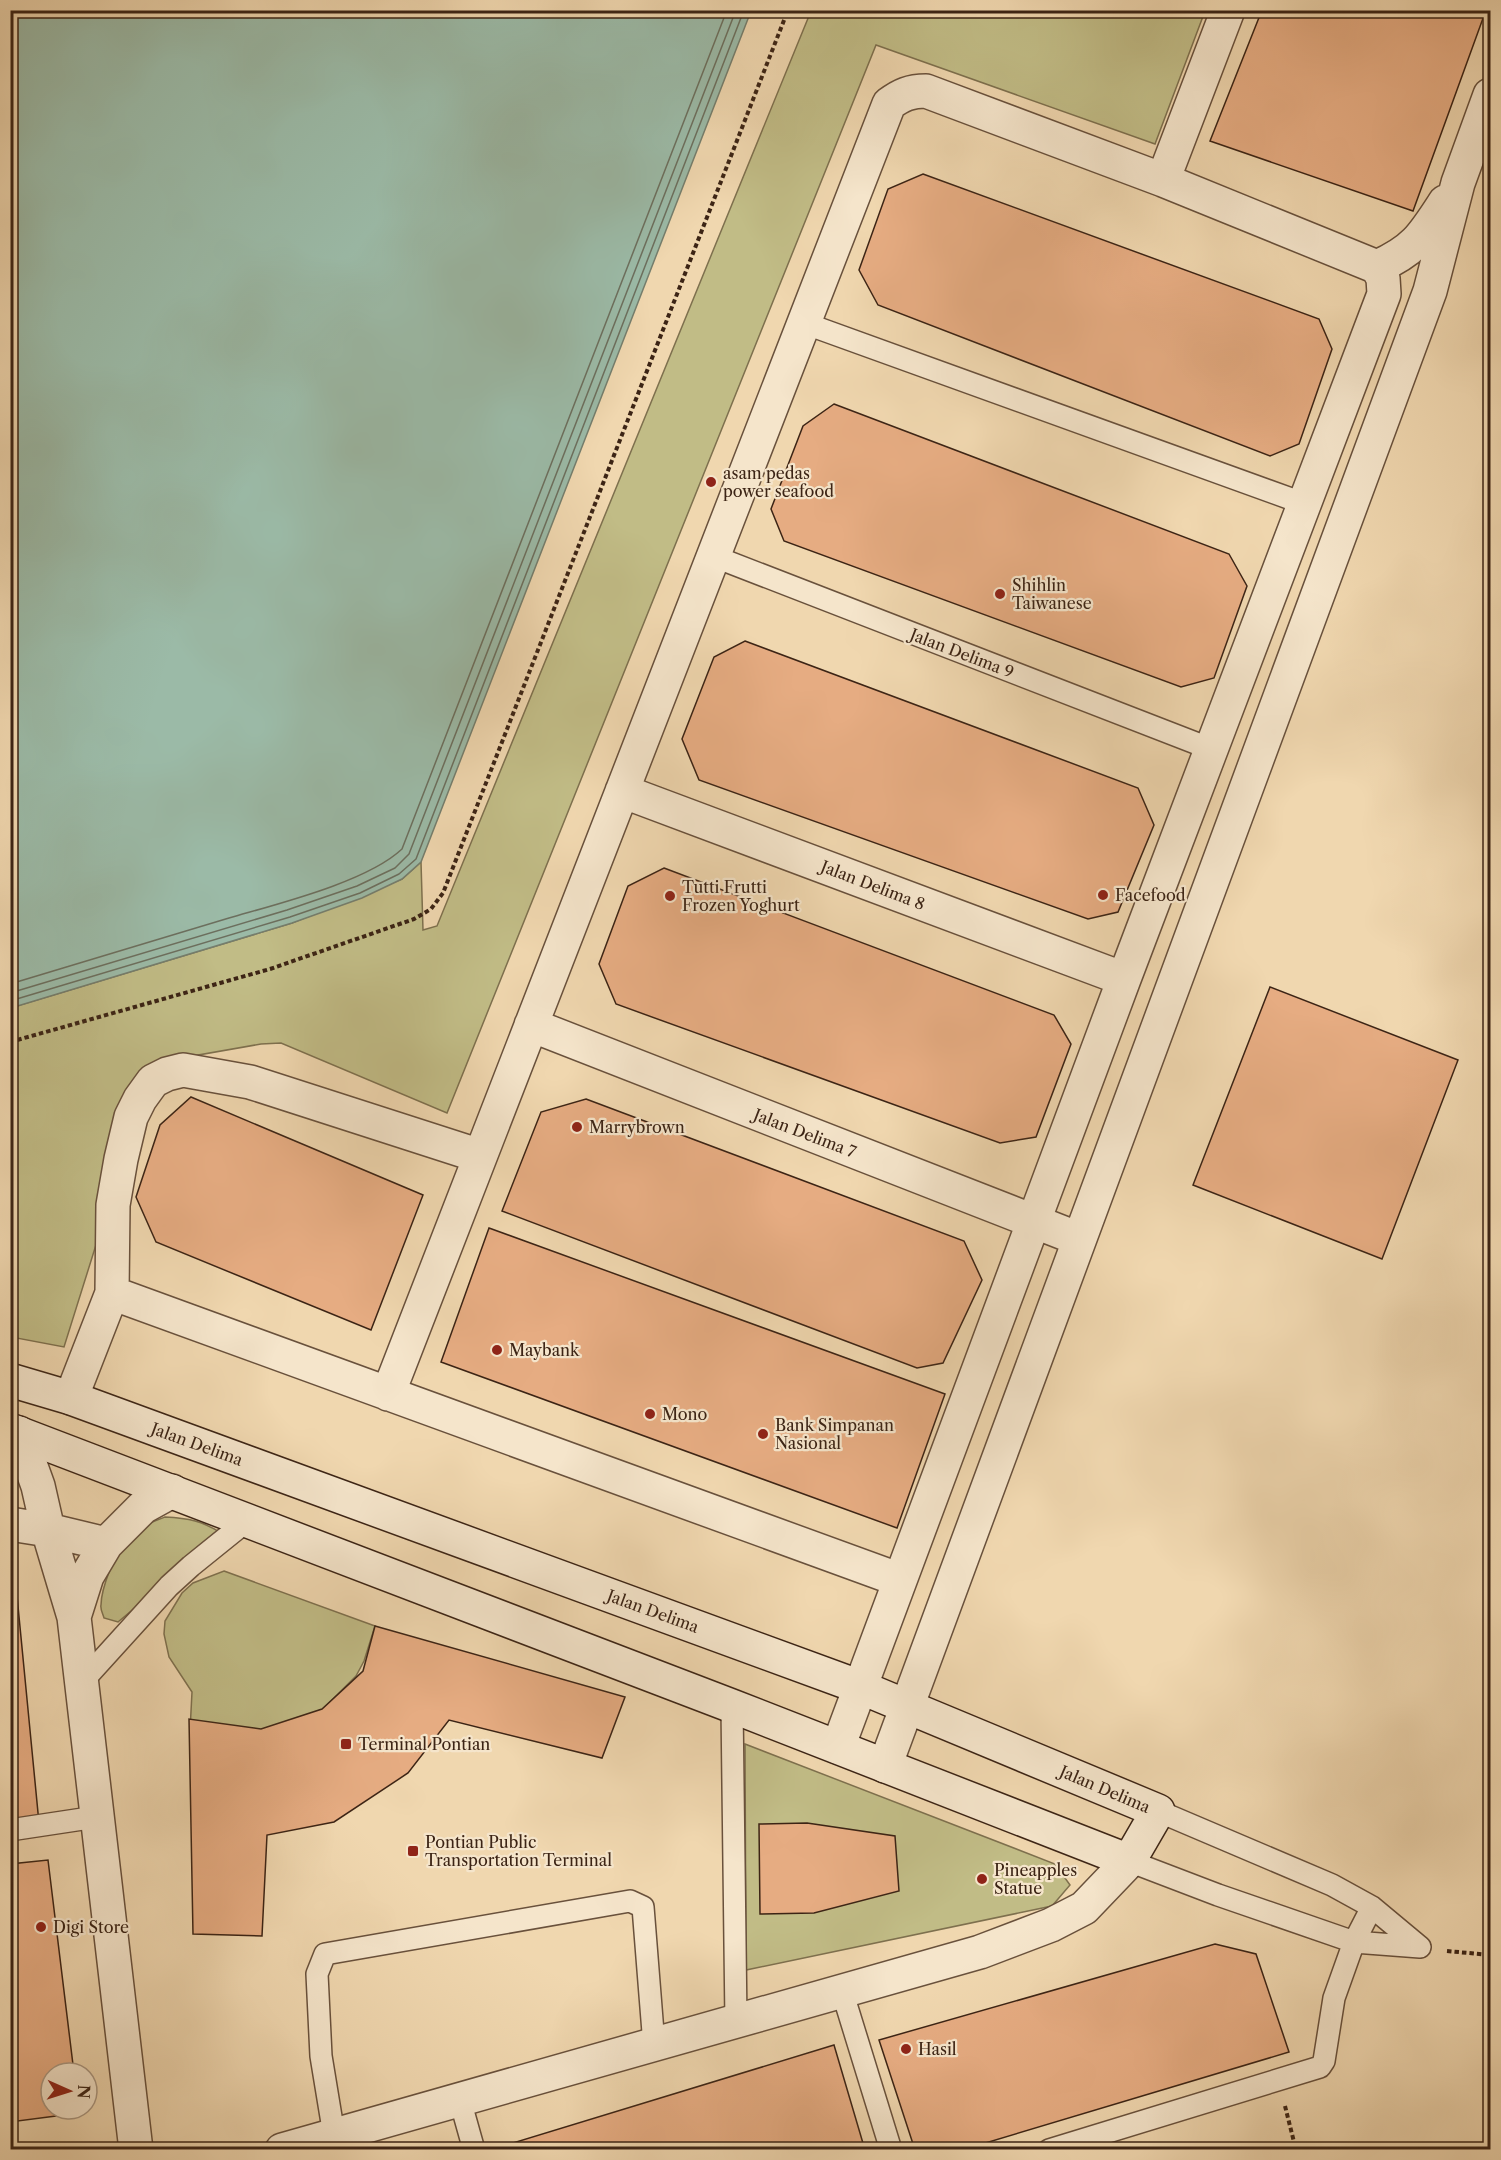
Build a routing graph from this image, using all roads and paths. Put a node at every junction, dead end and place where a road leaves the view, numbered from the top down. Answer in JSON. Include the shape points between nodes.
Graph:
{"nodes":[{"id":1,"x":788,"y":10,"type":"edge"},
{"id":2,"x":1228,"y":10,"type":"edge"},
{"id":3,"x":1491,"y":95,"type":"edge"},
{"id":4,"x":1163,"y":180,"type":"junction"},
{"id":5,"x":1458,"y":183,"type":"junction"},
{"id":6,"x":1377,"y":267,"type":"junction"},
{"id":7,"x":804,"y":323,"type":"junction"},
{"id":8,"x":1305,"y":504,"type":"junction"},
{"id":9,"x":713,"y":556,"type":"junction"},
{"id":10,"x":1211,"y":749,"type":"junction"},
{"id":11,"x":622,"y":791,"type":"junction"},
{"id":12,"x":1124,"y":979,"type":"junction"},
{"id":13,"x":531,"y":1026,"type":"junction"},
{"id":14,"x":10,"y":1042,"type":"edge"},
{"id":15,"x":480,"y":1156,"type":"junction"},
{"id":16,"x":1033,"y":1222,"type":"junction"},
{"id":17,"x":1079,"y":1239,"type":"junction"},
{"id":18,"x":112,"y":1293,"type":"junction"},
{"id":19,"x":10,"y":1380,"type":"edge"},
{"id":20,"x":388,"y":1394,"type":"junction"},
{"id":21,"x":71,"y":1398,"type":"junction"},
{"id":22,"x":15,"y":1432,"type":"edge"},
{"id":23,"x":172,"y":1491,"type":"junction"},
{"id":24,"x":248,"y":1520,"type":"junction"},
{"id":25,"x":10,"y":1524,"type":"edge"},
{"id":26,"x":48,"y":1530,"type":"junction"},
{"id":27,"x":106,"y":1544,"type":"junction"},
{"id":28,"x":900,"y":1580,"type":"junction"},
{"id":29,"x":74,"y":1617,"type":"junction"},
{"id":30,"x":81,"y":1683,"type":"junction"},
{"id":31,"x":860,"y":1687,"type":"junction"},
{"id":32,"x":732,"y":1706,"type":"junction"},
{"id":33,"x":906,"y":1707,"type":"junction"},
{"id":34,"x":838,"y":1747,"type":"junction"},
{"id":35,"x":885,"y":1766,"type":"junction"},
{"id":36,"x":1158,"y":1811,"type":"junction"},
{"id":37,"x":96,"y":1817,"type":"junction"},
{"id":38,"x":10,"y":1830,"type":"edge"},
{"id":39,"x":1129,"y":1861,"type":"junction"},
{"id":40,"x":1372,"y":1907,"type":"junction"},
{"id":41,"x":1353,"y":1942,"type":"junction"},
{"id":42,"x":1420,"y":1947,"type":"junction"},
{"id":43,"x":1491,"y":1955,"type":"edge"},
{"id":44,"x":842,"y":1991,"type":"junction"},
{"id":45,"x":736,"y":2022,"type":"junction"},
{"id":46,"x":654,"y":2045,"type":"junction"},
{"id":47,"x":1278,"y":2080,"type":"junction"},
{"id":48,"x":460,"y":2100,"type":"junction"},
{"id":49,"x":334,"y":2135,"type":"junction"},
{"id":50,"x":136,"y":2150,"type":"edge"},
{"id":51,"x":282,"y":2150,"type":"edge"},
{"id":52,"x":474,"y":2150,"type":"edge"},
{"id":53,"x":891,"y":2150,"type":"edge"},
{"id":54,"x":1049,"y":2150,"type":"edge"},
{"id":55,"x":1296,"y":2150,"type":"edge"}],
"edges":[{"from":1,"to":14,"type":"path","via":[[443,893],[431,909],[414,919],[281,966]]},
{"from":2,"to":4,"type":"street"},
{"from":3,"to":5,"type":"street"},
{"from":4,"to":6,"type":"street"},
{"from":4,"to":7,"type":"street","via":[[926,91],[902,95],[889,104]]},
{"from":5,"to":6,"type":"street","via":[[1420,239]]},
{"from":5,"to":17,"type":"street","via":[[1430,291]]},
{"from":6,"to":8,"type":"street","via":[[1383,278],[1384,294]]},
{"from":7,"to":8,"type":"lane"},
{"from":7,"to":9,"type":"street"},
{"from":8,"to":10,"type":"street"},
{"from":9,"to":10,"type":"lane","name":"Jalan Delima 9"},
{"from":9,"to":11,"type":"street"},
{"from":10,"to":12,"type":"street"},
{"from":11,"to":12,"type":"street","name":"Jalan Delima 8"},
{"from":11,"to":13,"type":"street"},
{"from":12,"to":16,"type":"street"},
{"from":13,"to":15,"type":"street"},
{"from":13,"to":16,"type":"street","name":"Jalan Delima 7"},
{"from":15,"to":18,"type":"street","via":[[250,1082],[183,1070],[167,1074],[153,1081],[131,1117],[113,1205]]},
{"from":15,"to":20,"type":"street"},
{"from":16,"to":17,"type":"street","name":"Jalan Delima 7"},
{"from":16,"to":28,"type":"street"},
{"from":17,"to":33,"type":"street"},
{"from":18,"to":20,"type":"street"},
{"from":18,"to":21,"type":"street"},
{"from":19,"to":21,"type":"street","name":"Jalan Delima"},
{"from":20,"to":28,"type":"street"},
{"from":21,"to":31,"type":"street","name":"Jalan Delima"},
{"from":22,"to":23,"type":"street"},
{"from":22,"to":26,"type":"street","via":[[38,1486]]},
{"from":23,"to":24,"type":"street"},
{"from":23,"to":27,"type":"street","via":[[143,1507]]},
{"from":24,"to":30,"type":"lane","via":[[170,1586]]},
{"from":24,"to":32,"type":"street"},
{"from":25,"to":26,"type":"street"},
{"from":26,"to":27,"type":"street"},
{"from":26,"to":29,"type":"street"},
{"from":27,"to":29,"type":"street","via":[[87,1576]]},
{"from":28,"to":31,"type":"street"},
{"from":29,"to":30,"type":"street"},
{"from":30,"to":37,"type":"street"},
{"from":31,"to":33,"type":"street","name":"Jalan Delima"},
{"from":31,"to":34,"type":"street"},
{"from":32,"to":34,"type":"street"},
{"from":32,"to":45,"type":"lane"},
{"from":33,"to":35,"type":"street"},
{"from":33,"to":36,"type":"street","name":"Jalan Delima"},
{"from":34,"to":35,"type":"street"},
{"from":35,"to":39,"type":"street"},
{"from":36,"to":39,"type":"street","name":"Jalan Delima"},
{"from":36,"to":40,"type":"lane","via":[[1332,1885]]},
{"from":37,"to":38,"type":"lane"},
{"from":37,"to":50,"type":"street"},
{"from":39,"to":41,"type":"lane"},
{"from":39,"to":44,"type":"street","name":"Jalan Delima","via":[[1084,1908],[1051,1925],[980,1952]]},
{"from":40,"to":41,"type":"lane"},
{"from":40,"to":42,"type":"lane"},
{"from":41,"to":42,"type":"lane"},
{"from":41,"to":47,"type":"lane","via":[[1334,1998],[1324,2061],[1314,2070]]},
{"from":42,"to":43,"type":"path"},
{"from":44,"to":45,"type":"street","name":"Jalan Delima"},
{"from":44,"to":53,"type":"lane"},
{"from":45,"to":46,"type":"street","name":"Jalan Delima"},
{"from":46,"to":48,"type":"street","name":"Jalan Delima"},
{"from":46,"to":49,"type":"lane","via":[[643,1907],[630,1901],[325,1954],[317,1974],[318,1997],[321,2056]]},
{"from":47,"to":54,"type":"lane"},
{"from":47,"to":55,"type":"path"},
{"from":48,"to":49,"type":"street","name":"Jalan Delima"},
{"from":48,"to":52,"type":"lane"},
{"from":49,"to":51,"type":"street","name":"Jalan Delima"}]}
